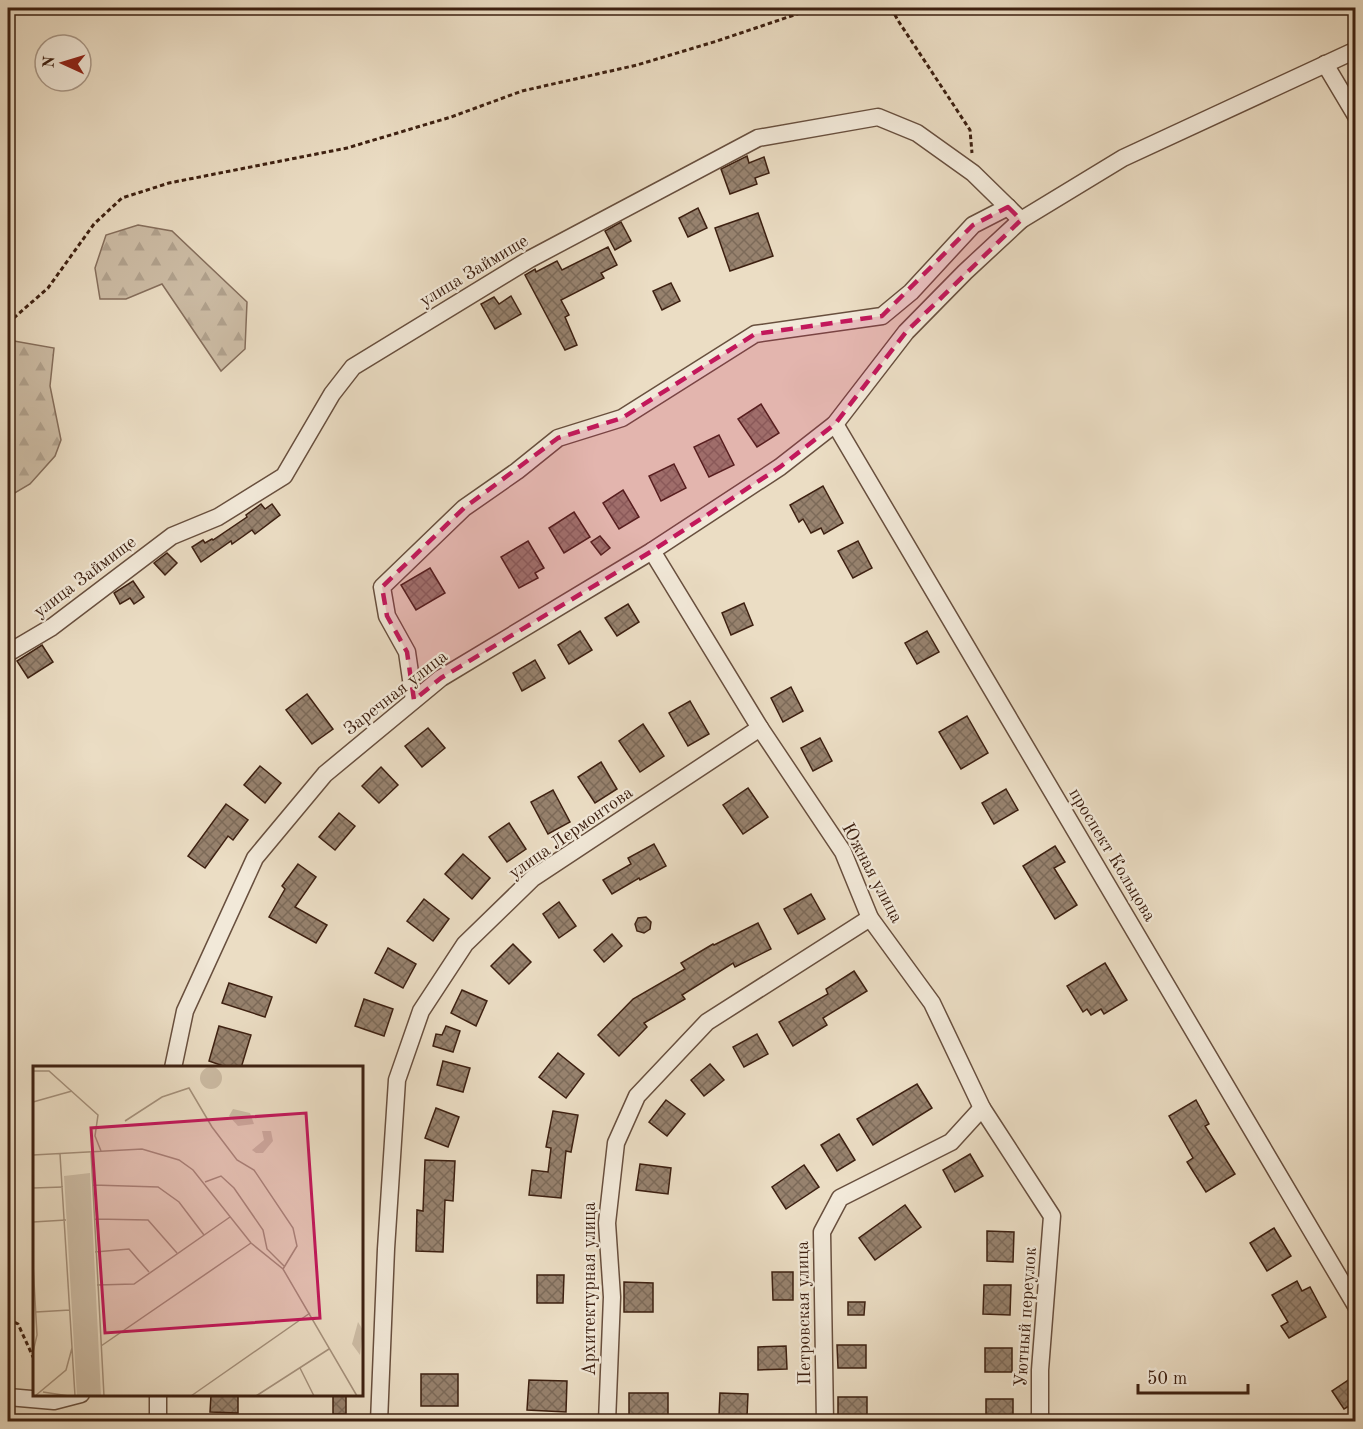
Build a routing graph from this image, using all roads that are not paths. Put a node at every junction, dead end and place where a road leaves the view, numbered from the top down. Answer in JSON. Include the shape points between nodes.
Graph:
{"nodes":[{"id":1,"x":1356,"y":50,"type":"edge"},
{"id":2,"x":1324,"y":64,"type":"junction"},
{"id":3,"x":1356,"y":116,"type":"edge"},
{"id":4,"x":1008,"y":207,"type":"junction"},
{"id":5,"x":1021,"y":220,"type":"junction"},
{"id":6,"x":835,"y":424,"type":"junction"},
{"id":7,"x":652,"y":551,"type":"junction"},
{"id":8,"x":8,"y":653,"type":"edge"},
{"id":9,"x":414,"y":700,"type":"junction"},
{"id":10,"x":760,"y":728,"type":"junction"},
{"id":11,"x":870,"y":918,"type":"junction"},
{"id":12,"x":173,"y":1066,"type":"edge"},
{"id":13,"x":982,"y":1108,"type":"junction"},
{"id":14,"x":1052,"y":1216,"type":"joint"},
{"id":15,"x":1356,"y":1306,"type":"edge"},
{"id":16,"x":76,"y":1396,"type":"edge"},
{"id":17,"x":158,"y":1396,"type":"edge"},
{"id":18,"x":8,"y":1397,"type":"edge"},
{"id":19,"x":158,"y":1422,"type":"edge"},
{"id":20,"x":379,"y":1422,"type":"edge"},
{"id":21,"x":608,"y":1422,"type":"edge"},
{"id":22,"x":825,"y":1422,"type":"edge"},
{"id":23,"x":1040,"y":1422,"type":"edge"}],
"edges":[{"from":1,"to":2,"type":"street","name":"Заречная улица"},
{"from":2,"to":3,"type":"street"},
{"from":2,"to":5,"type":"street","name":"Заречная улица","via":[[1123,158]]},
{"from":4,"to":5,"type":"street","name":"улица Займище"},
{"from":4,"to":8,"type":"street","name":"улица Займище","via":[[973,173],[917,133],[878,117],[758,138],[530,259],[353,368],[332,394],[284,476],[218,517],[172,536],[52,627]]},
{"from":4,"to":9,"type":"street","via":[[973,225],[911,292],[882,316],[755,334],[622,418],[558,438],[464,508],[382,587],[387,616],[407,652]]},
{"from":5,"to":6,"type":"street","name":"Заречная улица","via":[[906,332]]},
{"from":6,"to":7,"type":"street","name":"Заречная улица","via":[[780,467]]},
{"from":6,"to":15,"type":"street","name":"проспект Кольцова"},
{"from":7,"to":9,"type":"street","name":"Заречная улица","via":[[441,678]]},
{"from":7,"to":10,"type":"street","name":"Южная улица"},
{"from":9,"to":12,"type":"street","name":"Заречная улица","via":[[326,774],[255,858],[185,1011]]},
{"from":10,"to":11,"type":"street","name":"Южная улица","via":[[843,852]]},
{"from":10,"to":20,"type":"street","name":"улица Лермонтова","via":[[533,878],[465,944],[421,1011],[397,1080]]},
{"from":11,"to":13,"type":"street","name":"Южная улица","via":[[932,1003]]},
{"from":11,"to":21,"type":"street","name":"Архитектурная улица","via":[[707,1022],[637,1095],[616,1143],[607,1223],[612,1297]]},
{"from":13,"to":14,"type":"street","name":"Южная улица"},
{"from":13,"to":22,"type":"street","name":"Петровская улица","via":[[951,1142],[840,1198],[822,1232]]},
{"from":14,"to":23,"type":"street","name":"Уютный переулок","via":[[1040,1370]]},
{"from":16,"to":18,"type":"street","via":[[54,1401]]},
{"from":17,"to":19,"type":"street"}]}
